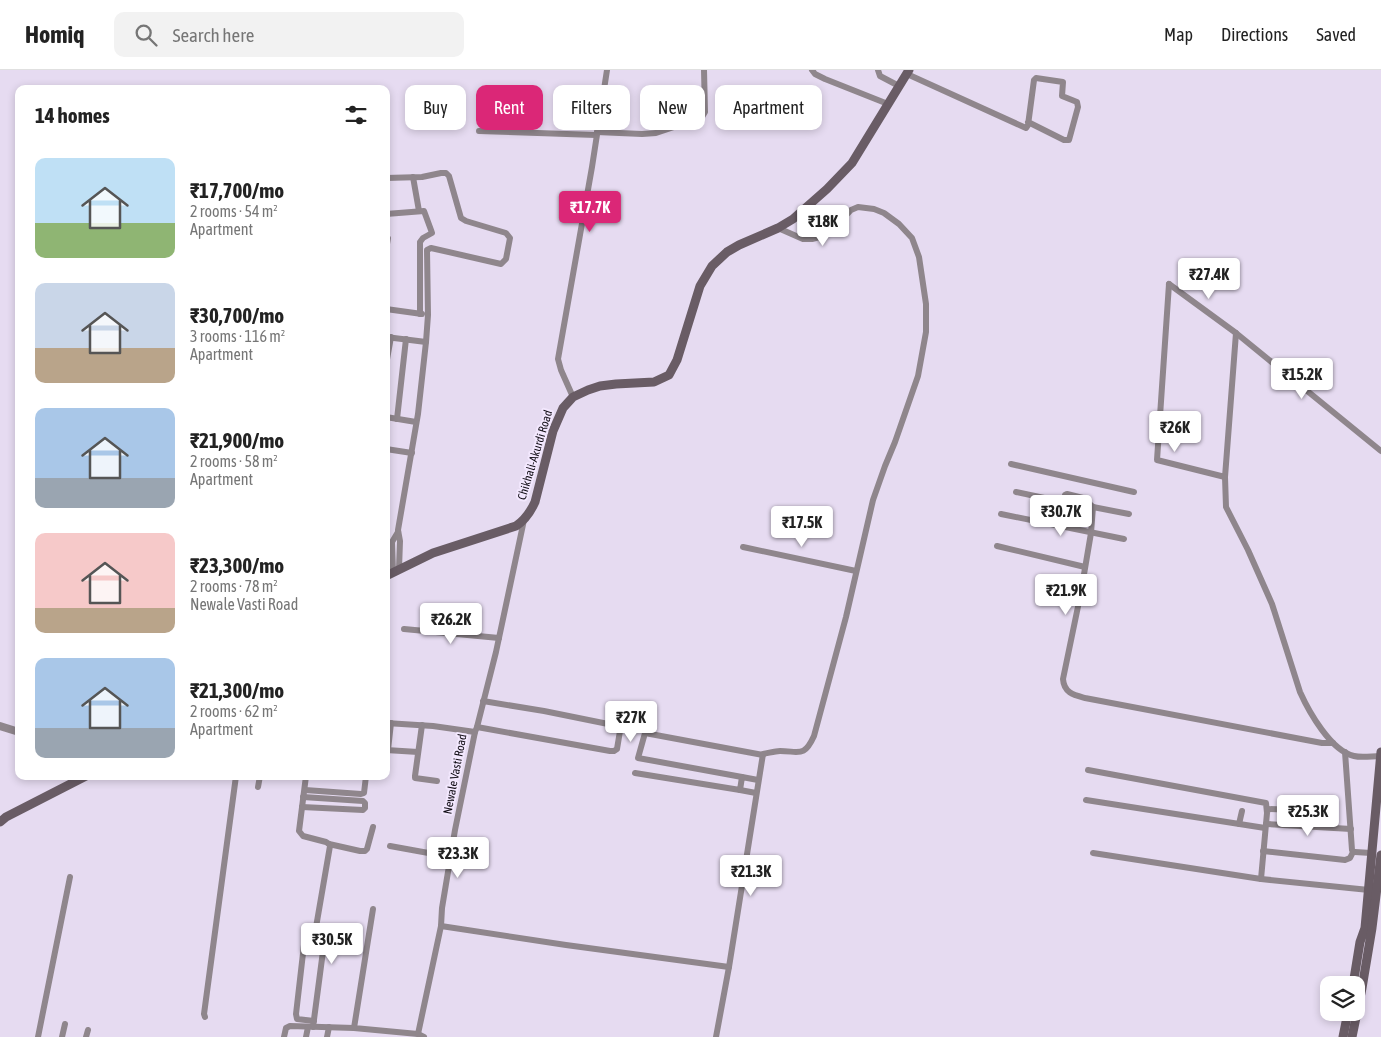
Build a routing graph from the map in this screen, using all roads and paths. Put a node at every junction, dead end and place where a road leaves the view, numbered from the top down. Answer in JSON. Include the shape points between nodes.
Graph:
{"nodes":[{"id":1,"x":607,"y":70,"type":"edge"},
{"id":2,"x":704,"y":70,"type":"edge"},
{"id":3,"x":812,"y":70,"type":"edge"},
{"id":4,"x":878,"y":70,"type":"edge"},
{"id":5,"x":908,"y":72,"type":"edge"},
{"id":6,"x":899,"y":86,"type":"junction"},
{"id":7,"x":888,"y":104,"type":"junction"},
{"id":8,"x":1028,"y":122,"type":"junction"},
{"id":9,"x":479,"y":131,"type":"dead end"},
{"id":10,"x":596,"y":133,"type":"junction"},
{"id":11,"x":390,"y":178,"type":"edge"},
{"id":12,"x":413,"y":178,"type":"junction"},
{"id":13,"x":419,"y":211,"type":"junction"},
{"id":14,"x":390,"y":214,"type":"edge"},
{"id":15,"x":778,"y":228,"type":"junction"},
{"id":16,"x":390,"y":310,"type":"edge"},
{"id":17,"x":420,"y":314,"type":"junction"},
{"id":18,"x":428,"y":315,"type":"junction"},
{"id":19,"x":1236,"y":333,"type":"junction"},
{"id":20,"x":390,"y":337,"type":"edge"},
{"id":21,"x":406,"y":339,"type":"junction"},
{"id":22,"x":426,"y":342,"type":"junction"},
{"id":23,"x":573,"y":397,"type":"junction"},
{"id":24,"x":390,"y":418,"type":"edge"},
{"id":25,"x":397,"y":419,"type":"junction"},
{"id":26,"x":416,"y":422,"type":"junction"},
{"id":27,"x":390,"y":450,"type":"edge"},
{"id":28,"x":1381,"y":451,"type":"edge"},
{"id":29,"x":412,"y":453,"type":"junction"},
{"id":30,"x":1011,"y":464,"type":"dead end"},
{"id":31,"x":1225,"y":477,"type":"junction"},
{"id":32,"x":1016,"y":492,"type":"dead end"},
{"id":33,"x":1134,"y":492,"type":"dead end"},
{"id":34,"x":1093,"y":507,"type":"junction"},
{"id":35,"x":1001,"y":514,"type":"dead end"},
{"id":36,"x":1130,"y":514,"type":"dead end"},
{"id":37,"x":524,"y":520,"type":"junction"},
{"id":38,"x":1091,"y":532,"type":"junction"},
{"id":39,"x":1124,"y":539,"type":"dead end"},
{"id":40,"x":997,"y":546,"type":"dead end"},
{"id":41,"x":743,"y":547,"type":"dead end"},
{"id":42,"x":1085,"y":567,"type":"junction"},
{"id":43,"x":856,"y":571,"type":"junction"},
{"id":44,"x":393,"y":572,"type":"edge"},
{"id":45,"x":404,"y":629,"type":"dead end"},
{"id":46,"x":499,"y":638,"type":"junction"},
{"id":47,"x":483,"y":702,"type":"junction"},
{"id":48,"x":390,"y":723,"type":"edge"},
{"id":49,"x":0,"y":726,"type":"edge"},
{"id":50,"x":422,"y":726,"type":"junction"},
{"id":51,"x":476,"y":729,"type":"junction"},
{"id":52,"x":15,"y":731,"type":"edge"},
{"id":53,"x":1334,"y":743,"type":"junction"},
{"id":54,"x":390,"y":750,"type":"edge"},
{"id":55,"x":418,"y":752,"type":"junction"},
{"id":56,"x":1345,"y":752,"type":"junction"},
{"id":57,"x":763,"y":755,"type":"junction"},
{"id":58,"x":1381,"y":755,"type":"edge"},
{"id":59,"x":1088,"y":770,"type":"dead end"},
{"id":60,"x":635,"y":773,"type":"dead end"},
{"id":61,"x":742,"y":777,"type":"junction"},
{"id":62,"x":79,"y":780,"type":"edge"},
{"id":63,"x":235,"y":780,"type":"edge"},
{"id":64,"x":259,"y":780,"type":"edge"},
{"id":65,"x":306,"y":780,"type":"edge"},
{"id":66,"x":365,"y":780,"type":"edge"},
{"id":67,"x":758,"y":780,"type":"junction"},
{"id":68,"x":437,"y":781,"type":"dead end"},
{"id":69,"x":258,"y":787,"type":"dead end"},
{"id":70,"x":740,"y":790,"type":"junction"},
{"id":71,"x":756,"y":793,"type":"junction"},
{"id":72,"x":304,"y":794,"type":"junction"},
{"id":73,"x":1086,"y":800,"type":"dead end"},
{"id":74,"x":302,"y":807,"type":"junction"},
{"id":75,"x":1267,"y":809,"type":"junction"},
{"id":76,"x":1242,"y":811,"type":"dead end"},
{"id":77,"x":1327,"y":811,"type":"dead end"},
{"id":78,"x":0,"y":822,"type":"edge"},
{"id":79,"x":1239,"y":824,"type":"junction"},
{"id":80,"x":1265,"y":826,"type":"junction"},
{"id":81,"x":373,"y":827,"type":"dead end"},
{"id":82,"x":1351,"y":829,"type":"junction"},
{"id":83,"x":329,"y":844,"type":"junction"},
{"id":84,"x":390,"y":846,"type":"dead end"},
{"id":85,"x":1264,"y":852,"type":"junction"},
{"id":86,"x":1353,"y":852,"type":"junction"},
{"id":87,"x":1093,"y":853,"type":"dead end"},
{"id":88,"x":451,"y":854,"type":"junction"},
{"id":89,"x":1376,"y":854,"type":"edge"},
{"id":90,"x":1380,"y":876,"type":"edge"},
{"id":91,"x":70,"y":877,"type":"dead end"},
{"id":92,"x":1261,"y":879,"type":"junction"},
{"id":93,"x":1368,"y":890,"type":"junction"},
{"id":94,"x":373,"y":909,"type":"dead end"},
{"id":95,"x":441,"y":926,"type":"junction"},
{"id":96,"x":315,"y":933,"type":"junction"},
{"id":97,"x":729,"y":967,"type":"junction"},
{"id":98,"x":1354,"y":976,"type":"edge"},
{"id":99,"x":205,"y":1017,"type":"dead end"},
{"id":100,"x":1346,"y":1021,"type":"edge"},
{"id":101,"x":65,"y":1024,"type":"dead end"},
{"id":102,"x":311,"y":1025,"type":"junction"},
{"id":103,"x":329,"y":1027,"type":"junction"},
{"id":104,"x":354,"y":1028,"type":"junction"},
{"id":105,"x":421,"y":1036,"type":"edge"},
{"id":106,"x":38,"y":1037,"type":"edge"},
{"id":107,"x":62,"y":1037,"type":"edge"},
{"id":108,"x":284,"y":1037,"type":"edge"},
{"id":109,"x":306,"y":1037,"type":"edge"},
{"id":110,"x":327,"y":1037,"type":"edge"},
{"id":111,"x":716,"y":1037,"type":"edge"},
{"id":112,"x":1343,"y":1037,"type":"edge"},
{"id":113,"x":1352,"y":1037,"type":"edge"}],
"edges":[{"from":1,"to":10,"type":"street"},
{"from":2,"to":10,"type":"street","via":[[702,117],[656,133]]},
{"from":3,"to":7,"type":"street"},
{"from":4,"to":6,"type":"street","via":[[880,76]]},
{"from":5,"to":6,"type":"main road"},
{"from":5,"to":8,"type":"street","via":[[1026,128]]},
{"from":6,"to":7,"type":"main road"},
{"from":7,"to":15,"type":"main road","via":[[852,163],[827,189]]},
{"from":8,"to":8,"type":"street","via":[[1034,80],[1038,77],[1063,82],[1062,96],[1077,102],[1078,107],[1069,140]]},
{"from":9,"to":10,"type":"street"},
{"from":10,"to":23,"type":"street","via":[[558,360]]},
{"from":11,"to":12,"type":"street"},
{"from":12,"to":13,"type":"street"},
{"from":12,"to":18,"type":"street","via":[[446,173],[461,218],[510,238],[506,259],[501,264],[429,248]]},
{"from":13,"to":14,"type":"street"},
{"from":13,"to":17,"type":"street","via":[[425,212],[432,233],[420,242]]},
{"from":15,"to":23,"type":"main road","via":[[727,252],[706,275],[669,375],[654,382],[600,386]]},
{"from":15,"to":43,"type":"street","via":[[803,239],[812,239],[832,230],[858,207],[874,209],[904,228],[912,238],[919,257],[926,304],[923,352],[918,376],[874,500]]},
{"from":16,"to":17,"type":"street"},
{"from":17,"to":18,"type":"street"},
{"from":18,"to":22,"type":"street"},
{"from":19,"to":28,"type":"street"},
{"from":19,"to":31,"type":"street"},
{"from":19,"to":31,"type":"street","via":[[1169,284],[1157,460]]},
{"from":20,"to":21,"type":"street"},
{"from":21,"to":22,"type":"street"},
{"from":21,"to":25,"type":"street"},
{"from":22,"to":26,"type":"street"},
{"from":23,"to":37,"type":"main road","name":"Chikhali-Akurdi Road","via":[[557,419],[535,502]]},
{"from":24,"to":25,"type":"street"},
{"from":25,"to":26,"type":"street"},
{"from":26,"to":29,"type":"street"},
{"from":27,"to":29,"type":"street"},
{"from":29,"to":44,"type":"street","via":[[398,530],[392,542]]},
{"from":30,"to":33,"type":"street"},
{"from":31,"to":53,"type":"street","via":[[1226,507],[1272,604],[1300,692],[1319,726]]},
{"from":32,"to":34,"type":"street","via":[[1063,502],[1068,494],[1083,498]]},
{"from":34,"to":36,"type":"street"},
{"from":34,"to":38,"type":"street"},
{"from":35,"to":38,"type":"street"},
{"from":37,"to":44,"type":"main road","via":[[516,526],[433,553]]},
{"from":37,"to":46,"type":"street","name":"Newale Vasti Road"},
{"from":38,"to":39,"type":"street"},
{"from":38,"to":42,"type":"street"},
{"from":40,"to":42,"type":"street"},
{"from":41,"to":43,"type":"street"},
{"from":42,"to":53,"type":"street","via":[[1063,679],[1070,694]]},
{"from":43,"to":57,"type":"street","via":[[810,746],[795,753],[779,751]]},
{"from":45,"to":46,"type":"street"},
{"from":46,"to":47,"type":"street","name":"Newale Vasti Road"},
{"from":47,"to":51,"type":"street","name":"Newale Vasti Road"},
{"from":47,"to":51,"type":"street","via":[[618,726],[617,749],[610,751]]},
{"from":48,"to":50,"type":"street"},
{"from":49,"to":52,"type":"street"},
{"from":50,"to":51,"type":"street"},
{"from":50,"to":55,"type":"street"},
{"from":51,"to":88,"type":"street","name":"Newale Vasti Road"},
{"from":53,"to":56,"type":"street"},
{"from":54,"to":55,"type":"street"},
{"from":55,"to":68,"type":"street","via":[[415,778]]},
{"from":56,"to":58,"type":"street","via":[[1356,757]]},
{"from":56,"to":82,"type":"street"},
{"from":57,"to":61,"type":"street","via":[[645,733],[638,758]]},
{"from":57,"to":67,"type":"street"},
{"from":58,"to":89,"type":"main road"},
{"from":59,"to":75,"type":"street","via":[[1263,802]]},
{"from":60,"to":70,"type":"street"},
{"from":61,"to":67,"type":"street"},
{"from":61,"to":70,"type":"street"},
{"from":62,"to":78,"type":"main road"},
{"from":63,"to":99,"type":"street"},
{"from":64,"to":69,"type":"street"},
{"from":65,"to":72,"type":"street"},
{"from":66,"to":72,"type":"street","via":[[364,793],[361,794]]},
{"from":67,"to":71,"type":"street"},
{"from":70,"to":71,"type":"street"},
{"from":71,"to":97,"type":"street"},
{"from":72,"to":74,"type":"street"},
{"from":72,"to":74,"type":"street","via":[[363,801],[365,808]]},
{"from":73,"to":79,"type":"street"},
{"from":74,"to":83,"type":"street","via":[[299,831],[303,836]]},
{"from":75,"to":77,"type":"street"},
{"from":75,"to":80,"type":"street"},
{"from":76,"to":79,"type":"street"},
{"from":79,"to":80,"type":"street"},
{"from":80,"to":82,"type":"street"},
{"from":80,"to":85,"type":"street"},
{"from":81,"to":83,"type":"street","via":[[365,851]]},
{"from":82,"to":86,"type":"street"},
{"from":83,"to":96,"type":"street"},
{"from":84,"to":88,"type":"street"},
{"from":85,"to":86,"type":"street","via":[[1345,860]]},
{"from":85,"to":92,"type":"street"},
{"from":86,"to":89,"type":"street"},
{"from":87,"to":92,"type":"street"},
{"from":88,"to":95,"type":"street","name":"Newale Vasti Road"},
{"from":89,"to":90,"type":"main road"},
{"from":89,"to":93,"type":"main road"},
{"from":90,"to":113,"type":"main road"},
{"from":91,"to":106,"type":"street"},
{"from":92,"to":93,"type":"street"},
{"from":93,"to":98,"type":"main road"},
{"from":94,"to":104,"type":"street"},
{"from":95,"to":97,"type":"street"},
{"from":95,"to":105,"type":"street","name":"Newale Vasti Road"},
{"from":96,"to":102,"type":"street","via":[[325,936]]},
{"from":96,"to":102,"type":"street","via":[[308,932],[305,936],[296,1014],[297,1019]]},
{"from":97,"to":111,"type":"street"},
{"from":100,"to":112,"type":"main road"},
{"from":101,"to":107,"type":"street"},
{"from":102,"to":103,"type":"street"},
{"from":102,"to":108,"type":"street","via":[[287,1027]]},
{"from":102,"to":109,"type":"street"},
{"from":103,"to":104,"type":"street"},
{"from":103,"to":110,"type":"street"},
{"from":104,"to":105,"type":"street"}]}
